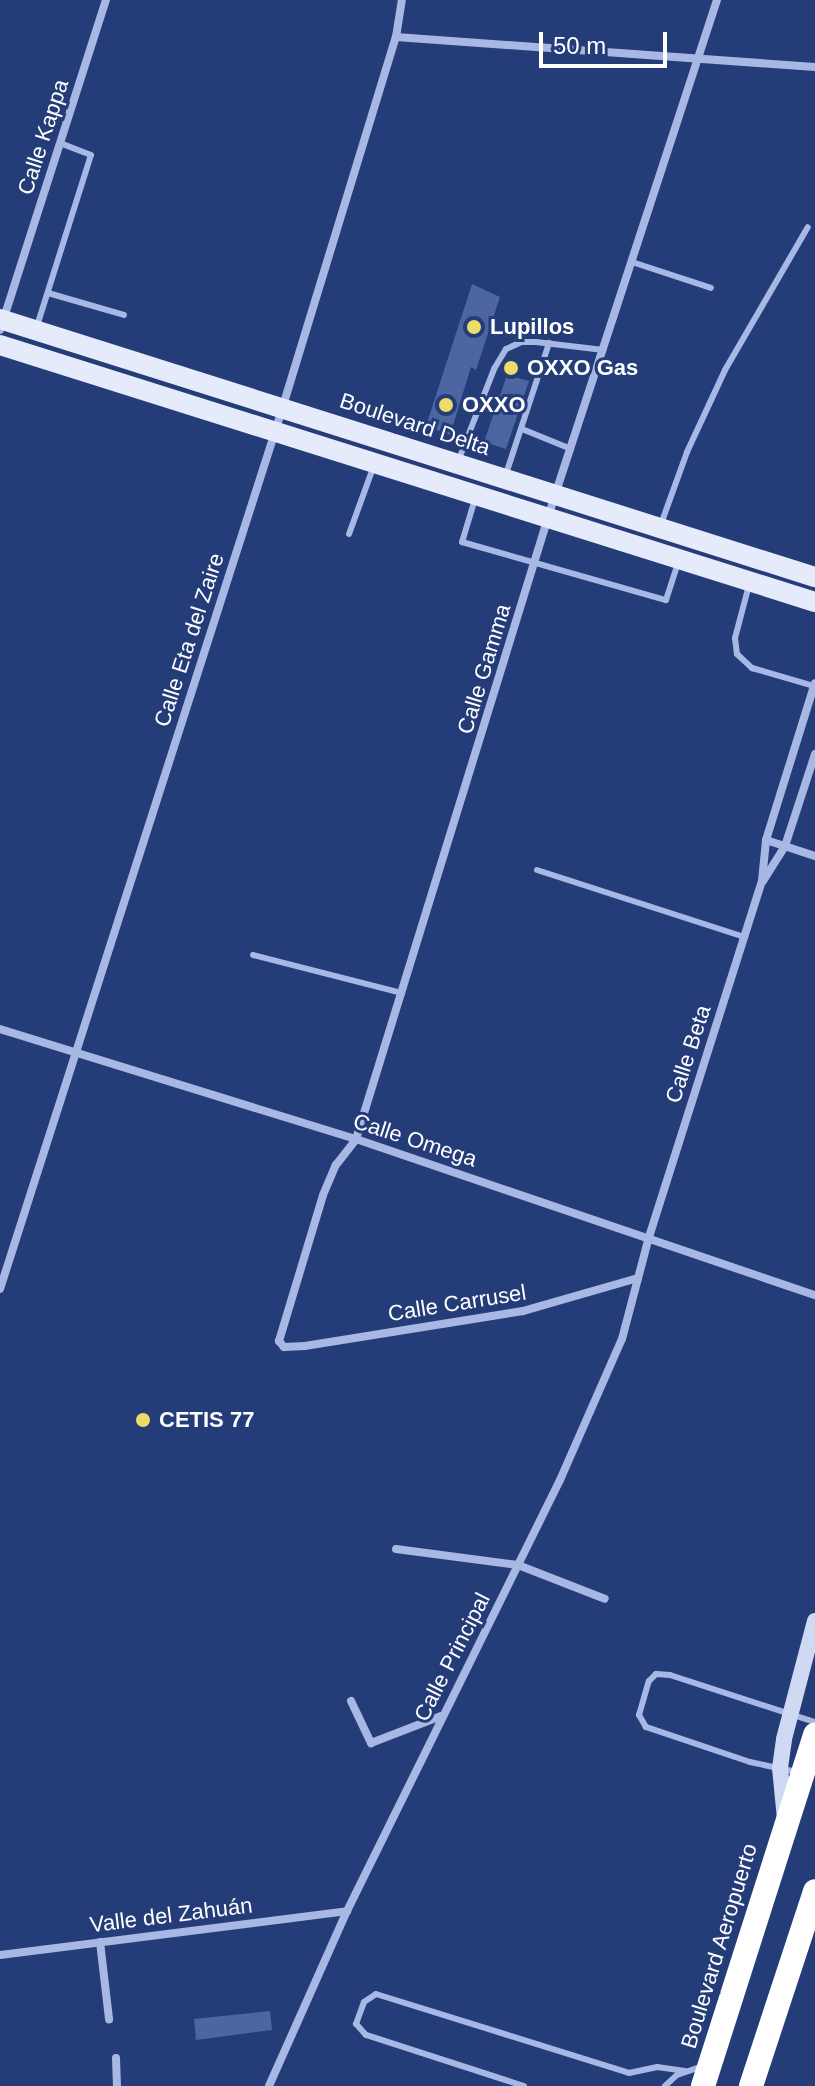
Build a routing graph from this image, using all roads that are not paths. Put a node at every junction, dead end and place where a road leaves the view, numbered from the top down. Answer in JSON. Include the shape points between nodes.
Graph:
{"nodes":[{"id":1,"x":106,"y":0,"type":"edge"},
{"id":2,"x":402,"y":0,"type":"edge"},
{"id":3,"x":717,"y":0,"type":"edge"},
{"id":4,"x":396,"y":37,"type":"junction"},
{"id":5,"x":699,"y":58,"type":"junction"},
{"id":6,"x":815,"y":67,"type":"edge"},
{"id":7,"x":60,"y":143,"type":"junction"},
{"id":8,"x":808,"y":227,"type":"dead end"},
{"id":9,"x":632,"y":262,"type":"junction"},
{"id":10,"x":711,"y":288,"type":"dead end"},
{"id":11,"x":48,"y":293,"type":"junction"},
{"id":12,"x":124,"y":315,"type":"dead end"},
{"id":13,"x":1,"y":323,"type":"edge"},
{"id":14,"x":36,"y":329,"type":"junction"},
{"id":15,"x":549,"y":343,"type":"junction"},
{"id":16,"x":0,"y":345,"type":"edge"},
{"id":17,"x":604,"y":350,"type":"junction"},
{"id":18,"x":282,"y":407,"type":"junction"},
{"id":19,"x":522,"y":429,"type":"junction"},
{"id":20,"x":275,"y":432,"type":"junction"},
{"id":21,"x":571,"y":449,"type":"junction"},
{"id":22,"x":458,"y":462,"type":"junction"},
{"id":23,"x":374,"y":464,"type":"junction"},
{"id":24,"x":505,"y":477,"type":"junction"},
{"id":25,"x":555,"y":495,"type":"junction"},
{"id":26,"x":476,"y":498,"type":"junction"},
{"id":27,"x":549,"y":519,"type":"junction"},
{"id":28,"x":660,"y":528,"type":"junction"},
{"id":29,"x":349,"y":534,"type":"dead end"},
{"id":30,"x":680,"y":560,"type":"junction"},
{"id":31,"x":535,"y":563,"type":"junction"},
{"id":32,"x":815,"y":577,"type":"edge"},
{"id":33,"x":750,"y":583,"type":"junction"},
{"id":34,"x":815,"y":602,"type":"edge"},
{"id":35,"x":815,"y":684,"type":"edge"},
{"id":36,"x":815,"y":754,"type":"edge"},
{"id":37,"x":766,"y":840,"type":"junction"},
{"id":38,"x":785,"y":846,"type":"junction"},
{"id":39,"x":815,"y":856,"type":"edge"},
{"id":40,"x":537,"y":870,"type":"dead end"},
{"id":41,"x":762,"y":881,"type":"junction"},
{"id":42,"x":744,"y":937,"type":"junction"},
{"id":43,"x":253,"y":955,"type":"dead end"},
{"id":44,"x":402,"y":993,"type":"junction"},
{"id":45,"x":0,"y":1029,"type":"edge"},
{"id":46,"x":75,"y":1053,"type":"junction"},
{"id":47,"x":356,"y":1139,"type":"junction"},
{"id":48,"x":649,"y":1237,"type":"junction"},
{"id":49,"x":638,"y":1278,"type":"junction"},
{"id":50,"x":0,"y":1289,"type":"edge"},
{"id":51,"x":815,"y":1295,"type":"edge"},
{"id":52,"x":280,"y":1343,"type":"joint"},
{"id":53,"x":396,"y":1549,"type":"dead end"},
{"id":54,"x":518,"y":1565,"type":"junction"},
{"id":55,"x":605,"y":1599,"type":"dead end"},
{"id":56,"x":815,"y":1621,"type":"edge"},
{"id":57,"x":351,"y":1701,"type":"dead end"},
{"id":58,"x":790,"y":1714,"type":"junction"},
{"id":59,"x":442,"y":1716,"type":"junction"},
{"id":60,"x":815,"y":1722,"type":"edge"},
{"id":61,"x":815,"y":1734,"type":"edge"},
{"id":62,"x":791,"y":1771,"type":"junction"},
{"id":63,"x":815,"y":1891,"type":"edge"},
{"id":64,"x":347,"y":1911,"type":"junction"},
{"id":65,"x":100,"y":1942,"type":"junction"},
{"id":66,"x":0,"y":1955,"type":"edge"},
{"id":67,"x":109,"y":2019,"type":"dead end"},
{"id":68,"x":116,"y":2058,"type":"dead end"},
{"id":69,"x":699,"y":2073,"type":"edge"},
{"id":70,"x":117,"y":2086,"type":"edge"},
{"id":71,"x":269,"y":2086,"type":"edge"},
{"id":72,"x":524,"y":2086,"type":"edge"},
{"id":73,"x":665,"y":2086,"type":"edge"},
{"id":74,"x":751,"y":2086,"type":"edge"}],
"edges":[{"from":1,"to":7,"type":"street","name":"Calle Kappa"},
{"from":2,"to":4,"type":"street","name":"Calle Eta del Zaire"},
{"from":3,"to":5,"type":"street","name":"Calle Gamma"},
{"from":4,"to":5,"type":"street"},
{"from":4,"to":18,"type":"street","name":"Calle Eta del Zaire"},
{"from":5,"to":6,"type":"street"},
{"from":5,"to":9,"type":"street","name":"Calle Gamma"},
{"from":7,"to":11,"type":"lane","via":[[91,155]]},
{"from":7,"to":13,"type":"street","name":"Calle Kappa"},
{"from":8,"to":28,"type":"lane","via":[[725,370]]},
{"from":9,"to":10,"type":"lane"},
{"from":9,"to":17,"type":"street","name":"Calle Gamma"},
{"from":11,"to":12,"type":"lane"},
{"from":11,"to":14,"type":"lane"},
{"from":13,"to":14,"type":"main road","name":"Boulevard Delta"},
{"from":14,"to":18,"type":"main road","name":"Boulevard Delta"},
{"from":15,"to":17,"type":"lane"},
{"from":15,"to":19,"type":"lane"},
{"from":15,"to":22,"type":"lane","via":[[513,344],[499,357]]},
{"from":16,"to":20,"type":"main road"},
{"from":17,"to":21,"type":"street","name":"Calle Gamma"},
{"from":18,"to":20,"type":"street","name":"Calle Eta del Zaire"},
{"from":18,"to":22,"type":"main road","name":"Boulevard Delta"},
{"from":19,"to":21,"type":"lane"},
{"from":19,"to":24,"type":"lane"},
{"from":20,"to":23,"type":"main road"},
{"from":20,"to":46,"type":"street","name":"Calle Eta del Zaire"},
{"from":21,"to":25,"type":"street","name":"Calle Gamma"},
{"from":22,"to":24,"type":"main road","name":"Boulevard Delta"},
{"from":23,"to":26,"type":"main road"},
{"from":23,"to":29,"type":"lane"},
{"from":24,"to":25,"type":"main road","name":"Boulevard Delta"},
{"from":25,"to":27,"type":"street","name":"Calle Gamma"},
{"from":25,"to":28,"type":"main road","name":"Boulevard Delta"},
{"from":26,"to":27,"type":"main road"},
{"from":26,"to":31,"type":"lane","via":[[462,542]]},
{"from":27,"to":30,"type":"main road"},
{"from":27,"to":31,"type":"street","name":"Calle Gamma"},
{"from":28,"to":32,"type":"main road","name":"Boulevard Delta"},
{"from":30,"to":31,"type":"lane","via":[[666,600]]},
{"from":30,"to":33,"type":"main road"},
{"from":31,"to":44,"type":"street","name":"Calle Gamma"},
{"from":33,"to":34,"type":"main road"},
{"from":33,"to":35,"type":"lane","via":[[735,638],[737,654],[752,668]]},
{"from":35,"to":37,"type":"street","name":"Calle Beta"},
{"from":36,"to":38,"type":"street","name":"Calle Beta"},
{"from":37,"to":38,"type":"street"},
{"from":37,"to":41,"type":"street","name":"Calle Beta"},
{"from":38,"to":39,"type":"street"},
{"from":38,"to":41,"type":"street","name":"Calle Beta"},
{"from":40,"to":42,"type":"lane"},
{"from":41,"to":42,"type":"street","name":"Calle Beta"},
{"from":42,"to":48,"type":"street","name":"Calle Beta"},
{"from":43,"to":44,"type":"lane"},
{"from":44,"to":47,"type":"street","name":"Calle Gamma"},
{"from":45,"to":46,"type":"street","name":"Calle Omega"},
{"from":46,"to":47,"type":"street","name":"Calle Omega"},
{"from":46,"to":50,"type":"street","name":"Calle Eta del Zaire"},
{"from":47,"to":48,"type":"street","name":"Calle Omega"},
{"from":47,"to":52,"type":"street","name":"Calle Gamma","via":[[336,1165],[323,1195]]},
{"from":48,"to":49,"type":"street","name":"Calle Principal"},
{"from":48,"to":51,"type":"street","name":"Calle Omega"},
{"from":49,"to":52,"type":"street","name":"Calle Carrusel","via":[[523,1311],[305,1346]]},
{"from":49,"to":54,"type":"street","name":"Calle Principal","via":[[611,1369]]},
{"from":53,"to":54,"type":"street"},
{"from":54,"to":55,"type":"street"},
{"from":54,"to":59,"type":"street","name":"Calle Principal"},
{"from":56,"to":58,"type":"street","name":"Boulevard Aeropuerto"},
{"from":57,"to":59,"type":"street","via":[[371,1743]]},
{"from":58,"to":60,"type":"lane"},
{"from":58,"to":62,"type":"street","name":"Boulevard Aeropuerto"},
{"from":58,"to":62,"type":"lane","via":[[661,1674],[649,1681],[639,1715],[650,1729]]},
{"from":59,"to":64,"type":"street","name":"Calle Principal"},
{"from":61,"to":62,"type":"highway","name":"Boulevard Aeropuerto"},
{"from":62,"to":69,"type":"highway","name":"Boulevard Aeropuerto","via":[[785,1822]]},
{"from":63,"to":74,"type":"highway"},
{"from":64,"to":65,"type":"street","name":"Valle del Zahuán"},
{"from":64,"to":71,"type":"street","name":"Calle Principal"},
{"from":65,"to":66,"type":"street","name":"Valle del Zahuán"},
{"from":65,"to":67,"type":"street"},
{"from":68,"to":70,"type":"street"},
{"from":69,"to":72,"type":"lane","via":[[657,2067],[629,2073],[376,1994],[364,2002],[356,2024],[366,2035]]},
{"from":69,"to":73,"type":"lane"}]}
